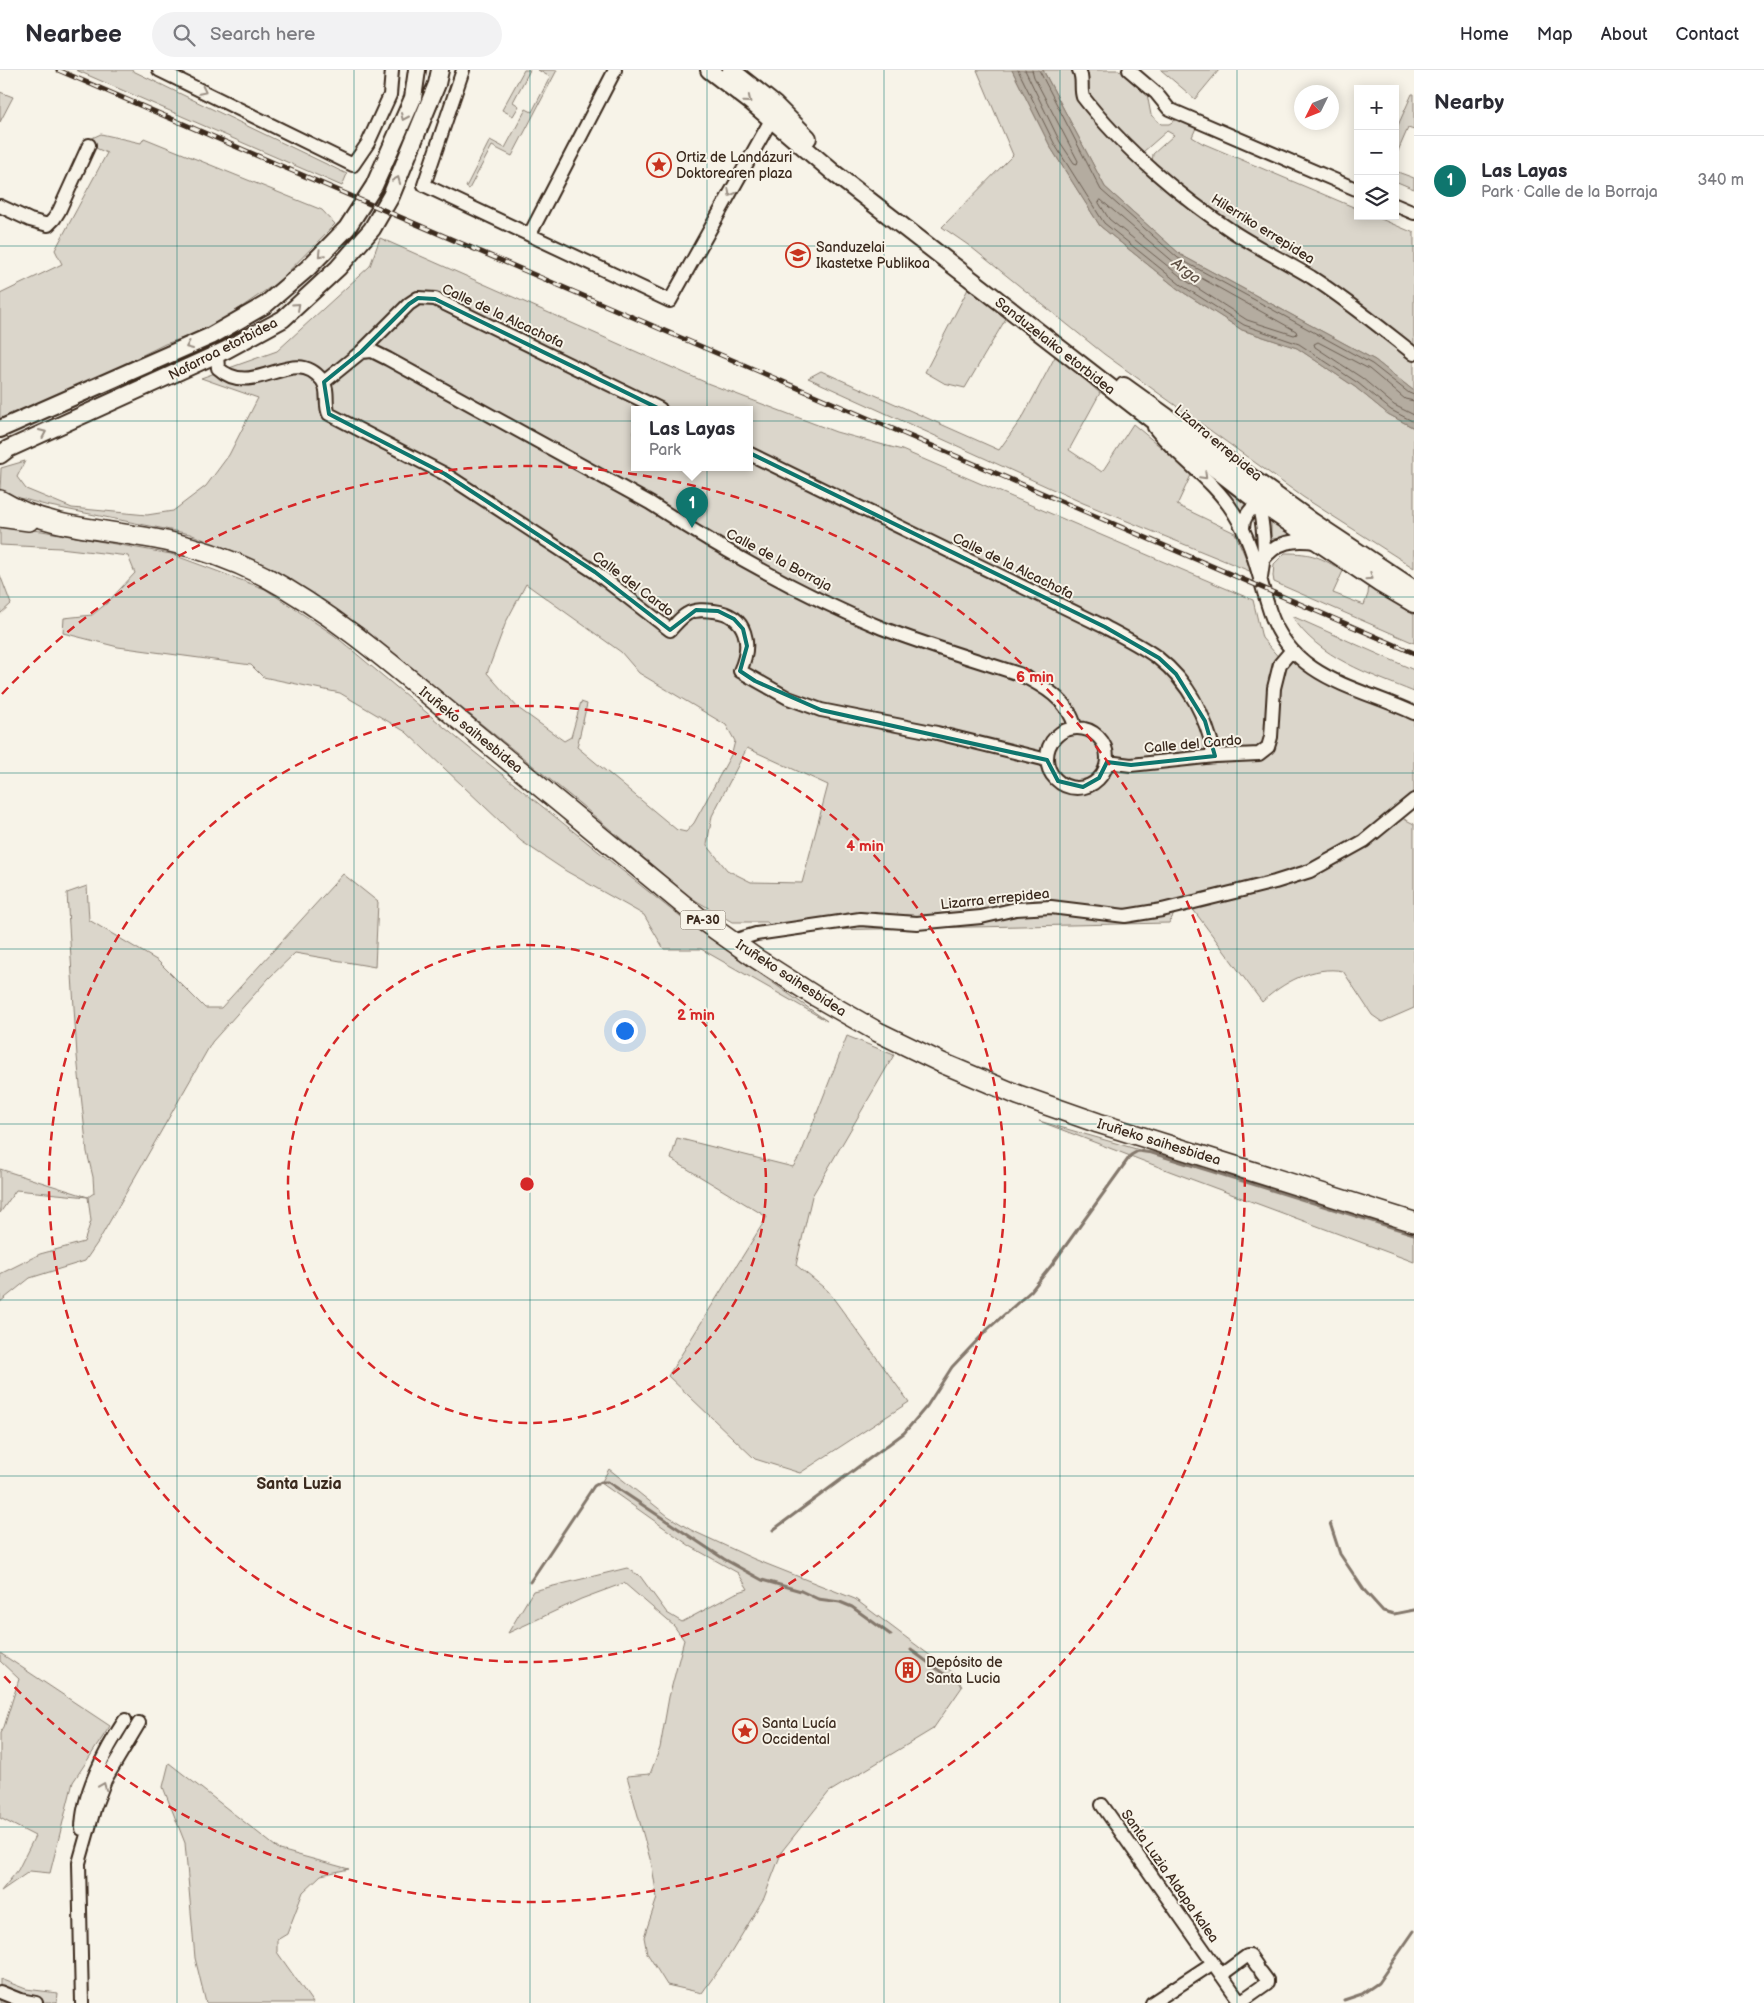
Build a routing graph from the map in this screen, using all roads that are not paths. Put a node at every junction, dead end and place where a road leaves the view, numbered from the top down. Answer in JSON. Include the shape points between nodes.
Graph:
{"nodes":[{"id":1,"x":159,"y":70,"type":"edge"},
{"id":2,"x":392,"y":70,"type":"edge"},
{"id":3,"x":417,"y":70,"type":"edge"},
{"id":4,"x":440,"y":70,"type":"edge"},
{"id":5,"x":463,"y":70,"type":"edge"},
{"id":6,"x":615,"y":70,"type":"edge"},
{"id":7,"x":709,"y":70,"type":"edge"},
{"id":8,"x":731,"y":70,"type":"edge"},
{"id":9,"x":1079,"y":70,"type":"edge"},
{"id":10,"x":1129,"y":70,"type":"edge"},
{"id":11,"x":771,"y":120,"type":"junction"},
{"id":12,"x":89,"y":145,"type":"dead end"},
{"id":13,"x":1354,"y":188,"type":"edge"},
{"id":14,"x":0,"y":206,"type":"edge"},
{"id":15,"x":1399,"y":207,"type":"edge"},
{"id":16,"x":1414,"y":213,"type":"edge"},
{"id":17,"x":530,"y":234,"type":"junction"},
{"id":18,"x":361,"y":352,"type":"junction"},
{"id":19,"x":217,"y":354,"type":"junction"},
{"id":20,"x":1414,"y":354,"type":"edge"},
{"id":21,"x":324,"y":382,"type":"junction"},
{"id":22,"x":654,"y":406,"type":"edge"},
{"id":23,"x":1150,"y":412,"type":"junction"},
{"id":24,"x":0,"y":429,"type":"edge"},
{"id":25,"x":0,"y":455,"type":"edge"},
{"id":26,"x":753,"y":455,"type":"edge"},
{"id":27,"x":0,"y":500,"type":"edge"},
{"id":28,"x":1258,"y":502,"type":"junction"},
{"id":29,"x":0,"y":518,"type":"edge"},
{"id":30,"x":53,"y":522,"type":"junction"},
{"id":31,"x":1245,"y":533,"type":"junction"},
{"id":32,"x":1262,"y":542,"type":"junction"},
{"id":33,"x":1318,"y":543,"type":"junction"},
{"id":34,"x":1280,"y":544,"type":"junction"},
{"id":35,"x":1263,"y":560,"type":"junction"},
{"id":36,"x":1369,"y":561,"type":"junction"},
{"id":37,"x":1261,"y":579,"type":"junction"},
{"id":38,"x":1414,"y":590,"type":"edge"},
{"id":39,"x":1414,"y":604,"type":"edge"},
{"id":40,"x":1292,"y":650,"type":"junction"},
{"id":41,"x":1414,"y":714,"type":"edge"},
{"id":42,"x":1075,"y":728,"type":"junction"},
{"id":43,"x":1214,"y":756,"type":"junction"},
{"id":44,"x":1047,"y":760,"type":"junction"},
{"id":45,"x":1107,"y":762,"type":"junction"},
{"id":46,"x":1414,"y":800,"type":"edge"},
{"id":47,"x":733,"y":941,"type":"junction"},
{"id":48,"x":1414,"y":1222,"type":"edge"},
{"id":49,"x":125,"y":1720,"type":"dead end"},
{"id":50,"x":139,"y":1723,"type":"dead end"},
{"id":51,"x":1102,"y":1805,"type":"dead end"},
{"id":52,"x":82,"y":1849,"type":"junction"},
{"id":53,"x":1213,"y":1963,"type":"junction"},
{"id":54,"x":1221,"y":1975,"type":"junction"},
{"id":55,"x":0,"y":1992,"type":"edge"},
{"id":56,"x":36,"y":2003,"type":"edge"},
{"id":57,"x":82,"y":2003,"type":"edge"},
{"id":58,"x":1152,"y":2003,"type":"edge"},
{"id":59,"x":1240,"y":2003,"type":"edge"}],
"edges":[{"from":1,"to":2,"type":"street","one_way":true,"via":[[353,165],[368,143],[390,95]]},
{"from":3,"to":24,"type":"main road","name":"Nafarroa etorbidea","one_way":true,"via":[[413,98],[374,186],[347,228],[308,268],[265,305],[211,336]]},
{"from":19,"to":4,"type":"main road","name":"Nafarroa etorbidea","one_way":true,"via":[[283,319],[338,268],[372,229],[391,196]]},
{"from":5,"to":17,"type":"street","via":[[424,185]]},
{"from":6,"to":17,"type":"street"},
{"from":7,"to":11,"type":"main road","name":"Sanduzelaiko etorbidea","one_way":true},
{"from":8,"to":23,"type":"main road","name":"Sanduzelaiko etorbidea","via":[[772,102],[839,165]]},
{"from":9,"to":20,"type":"street","name":"Hilerriko errepidea","via":[[1083,97],[1137,156],[1208,214],[1312,278]]},
{"from":10,"to":13,"type":"street","via":[[1169,109]]},
{"from":11,"to":17,"type":"street","one_way":true,"via":[[670,301]]},
{"from":11,"to":23,"type":"main road","name":"Sanduzelaiko etorbidea","via":[[834,174]]},
{"from":12,"to":14,"type":"street","via":[[59,211],[48,225]]},
{"from":15,"to":16,"type":"street"},
{"from":18,"to":21,"type":"street","name":"Calle de la Alcachofa"},
{"from":18,"to":22,"type":"street","name":"Calle de la Alcachofa","via":[[409,304],[418,298],[435,299]]},
{"from":18,"to":42,"type":"street","name":"Calle de la Borraja","via":[[372,352],[388,359],[840,610],[1038,683],[1062,702],[1073,717]]},
{"from":19,"to":21,"type":"street","via":[[218,368],[226,375],[246,380],[292,367],[306,368]]},
{"from":25,"to":19,"type":"main road","name":"Nafarroa etorbidea","one_way":true},
{"from":21,"to":44,"type":"street","name":"Calle del Cardo","via":[[329,414],[445,474],[595,572],[670,630],[686,614],[696,610],[718,611],[734,619],[743,629],[747,646],[746,659],[740,671],[763,685],[821,710],[937,733]]},
{"from":23,"to":28,"type":"main road","name":"Sanduzelaiko etorbidea"},
{"from":23,"to":31,"type":"street","name":"Lizarra errepidea","one_way":true,"via":[[1163,439],[1214,486]]},
{"from":23,"to":36,"type":"main road","name":"Sanduzelaiko etorbidea"},
{"from":26,"to":43,"type":"street","name":"Calle de la Alcachofa","via":[[1105,627],[1159,658],[1195,698]]},
{"from":27,"to":30,"type":"highway","name":"Iruñeko saihesbidea","number":"PA-30","via":[[16,510]]},
{"from":28,"to":31,"type":"street","name":"Lizarra errepidea","via":[[1243,522]]},
{"from":28,"to":32,"type":"street","name":"Lizarra errepidea"},
{"from":28,"to":33,"type":"main road","name":"Sanduzelaiko etorbidea"},
{"from":28,"to":36,"type":"street","name":"Lizarra errepidea","via":[[1275,502],[1342,548]]},
{"from":29,"to":30,"type":"highway","name":"Iruñeko saihesbidea","number":"PA-30"},
{"from":30,"to":47,"type":"highway","name":"Iruñeko saihesbidea","number":"PA-30","via":[[167,541],[218,556],[303,599],[382,656],[702,920]]},
{"from":31,"to":32,"type":"street"},
{"from":31,"to":37,"type":"street","name":"Lizarra errepidea"},
{"from":32,"to":34,"type":"street"},
{"from":32,"to":35,"type":"street","name":"Lizarra errepidea"},
{"from":33,"to":34,"type":"street","via":[[1300,540]]},
{"from":33,"to":39,"type":"main road","name":"Sanduzelaiko etorbidea","one_way":true},
{"from":34,"to":35,"type":"street"},
{"from":35,"to":37,"type":"street","name":"Lizarra errepidea"},
{"from":36,"to":38,"type":"main road","name":"Sanduzelaiko etorbidea"},
{"from":37,"to":40,"type":"street","name":"Lizarra errepidea","via":[[1275,625]]},
{"from":40,"to":41,"type":"street","name":"Lizarra errepidea","via":[[1318,673],[1340,685]]},
{"from":40,"to":43,"type":"street","name":"Calle del Cardo","via":[[1280,664],[1274,688],[1268,747],[1259,754]]},
{"from":42,"to":44,"type":"street","via":[[1058,734],[1048,750]]},
{"from":42,"to":45,"type":"street","via":[[1084,728],[1099,737],[1107,753]]},
{"from":43,"to":45,"type":"street","name":"Calle del Cardo","via":[[1131,765]]},
{"from":44,"to":45,"type":"street","via":[[1058,781],[1074,788],[1092,784],[1104,771]]},
{"from":46,"to":47,"type":"street","name":"Lizarra errepidea","via":[[1364,841],[1310,871],[1162,910],[1125,916],[1051,907],[917,923],[860,919],[756,934]]},
{"from":47,"to":48,"type":"highway","name":"Iruñeko saihesbidea","number":"PA-30","via":[[815,996],[878,1032],[1018,1095]]},
{"from":49,"to":52,"type":"street","via":[[104,1755],[88,1795],[82,1821]]},
{"from":52,"to":50,"type":"street","one_way":true,"via":[[105,1780]]},
{"from":51,"to":53,"type":"street","name":"Santa Luzia Aldapa kalea"},
{"from":52,"to":57,"type":"street","via":[[79,1872]]},
{"from":53,"to":54,"type":"street","name":"Santa Luzia Aldapa kalea"},
{"from":53,"to":58,"type":"street","name":"Santa Luzia Aldapa kalea"},
{"from":54,"to":59,"type":"street","name":"Santa Luzia Aldapa kalea"},
{"from":54,"to":59,"type":"street","name":"Santa Luzia Aldapa kalea","via":[[1247,1956],[1259,1969],[1266,1983]]},
{"from":55,"to":56,"type":"street"}]}
